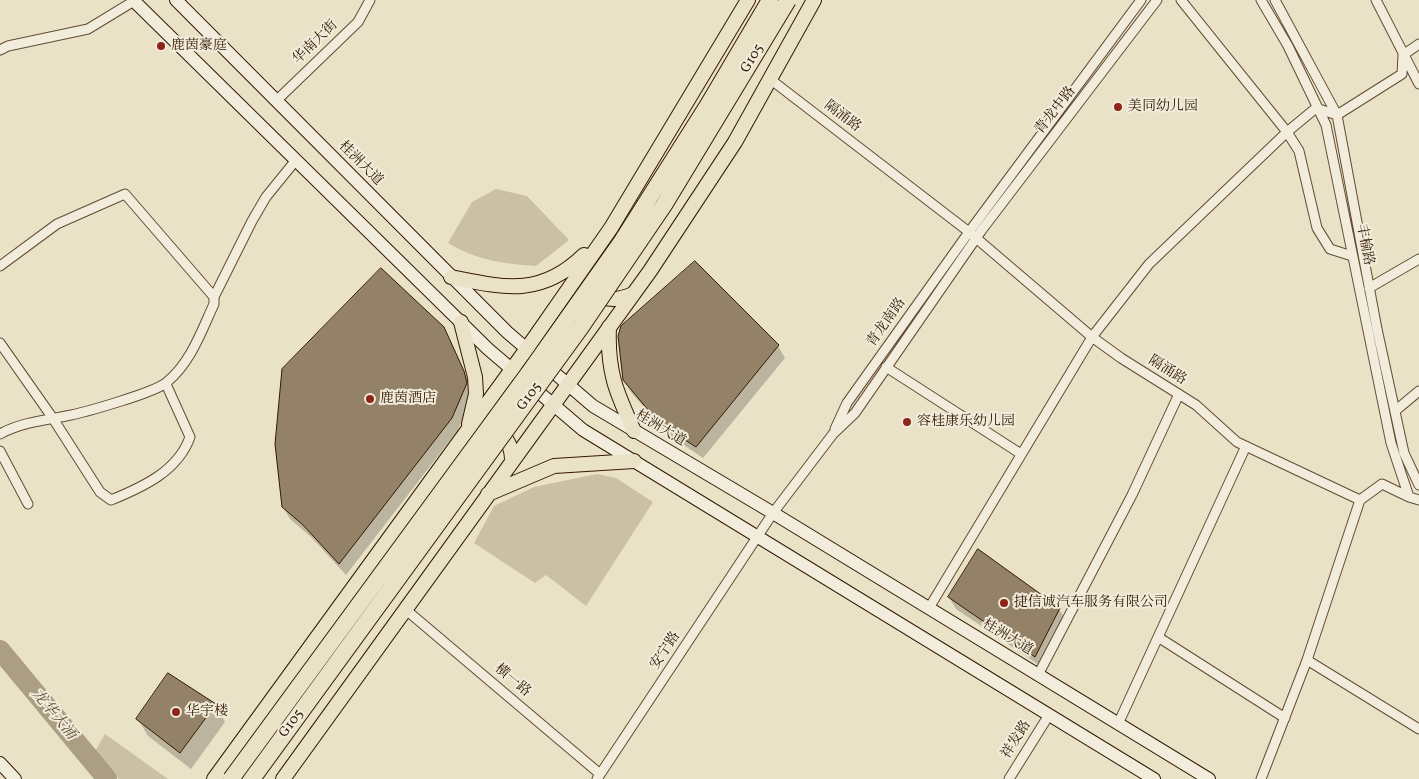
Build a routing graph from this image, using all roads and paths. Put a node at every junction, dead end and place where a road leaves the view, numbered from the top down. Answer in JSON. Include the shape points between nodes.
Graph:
{"nodes":[{"id":1,"x":133,"y":0,"type":"edge"},
{"id":2,"x":176,"y":0,"type":"edge"},
{"id":3,"x":370,"y":0,"type":"edge"},
{"id":4,"x":748,"y":0,"type":"edge"},
{"id":5,"x":770,"y":0,"type":"edge"},
{"id":6,"x":788,"y":0,"type":"edge"},
{"id":7,"x":814,"y":0,"type":"edge"},
{"id":8,"x":1141,"y":0,"type":"edge"},
{"id":9,"x":1157,"y":0,"type":"edge"},
{"id":10,"x":1182,"y":0,"type":"edge"},
{"id":11,"x":1261,"y":0,"type":"edge"},
{"id":12,"x":1275,"y":0,"type":"edge"},
{"id":13,"x":1376,"y":0,"type":"edge"},
{"id":14,"x":1419,"y":44,"type":"edge"},
{"id":15,"x":0,"y":50,"type":"edge"},
{"id":16,"x":1403,"y":56,"type":"junction"},
{"id":17,"x":770,"y":79,"type":"junction"},
{"id":18,"x":1419,"y":84,"type":"edge"},
{"id":19,"x":276,"y":101,"type":"junction"},
{"id":20,"x":1316,"y":108,"type":"junction"},
{"id":21,"x":1337,"y":115,"type":"junction"},
{"id":22,"x":1287,"y":132,"type":"junction"},
{"id":23,"x":296,"y":160,"type":"junction"},
{"id":24,"x":611,"y":228,"type":"junction"},
{"id":25,"x":968,"y":232,"type":"junction"},
{"id":26,"x":976,"y":239,"type":"junction"},
{"id":27,"x":1352,"y":256,"type":"junction"},
{"id":28,"x":1419,"y":259,"type":"edge"},
{"id":29,"x":0,"y":266,"type":"edge"},
{"id":30,"x":584,"y":266,"type":"junction"},
{"id":31,"x":451,"y":277,"type":"junction"},
{"id":32,"x":1370,"y":288,"type":"junction"},
{"id":33,"x":633,"y":294,"type":"junction"},
{"id":34,"x":214,"y":296,"type":"junction"},
{"id":35,"x":461,"y":322,"type":"junction"},
{"id":36,"x":609,"y":327,"type":"junction"},
{"id":37,"x":1092,"y":337,"type":"junction"},
{"id":38,"x":0,"y":343,"type":"edge"},
{"id":39,"x":526,"y":350,"type":"junction"},
{"id":40,"x":886,"y":367,"type":"junction"},
{"id":41,"x":512,"y":368,"type":"junction"},
{"id":42,"x":166,"y":384,"type":"junction"},
{"id":43,"x":567,"y":385,"type":"junction"},
{"id":44,"x":1419,"y":391,"type":"edge"},
{"id":45,"x":1178,"y":394,"type":"junction"},
{"id":46,"x":553,"y":404,"type":"junction"},
{"id":47,"x":1395,"y":411,"type":"junction"},
{"id":48,"x":52,"y":417,"type":"junction"},
{"id":49,"x":634,"y":431,"type":"junction"},
{"id":50,"x":466,"y":432,"type":"junction"},
{"id":51,"x":0,"y":434,"type":"edge"},
{"id":52,"x":833,"y":434,"type":"junction"},
{"id":53,"x":1246,"y":446,"type":"junction"},
{"id":54,"x":0,"y":451,"type":"edge"},
{"id":55,"x":1021,"y":454,"type":"junction"},
{"id":56,"x":512,"y":460,"type":"junction"},
{"id":57,"x":634,"y":461,"type":"junction"},
{"id":58,"x":1419,"y":485,"type":"edge"},
{"id":59,"x":488,"y":494,"type":"junction"},
{"id":60,"x":1409,"y":496,"type":"junction"},
{"id":61,"x":1360,"y":500,"type":"junction"},
{"id":62,"x":1419,"y":500,"type":"edge"},
{"id":63,"x":28,"y":504,"type":"dead end"},
{"id":64,"x":773,"y":513,"type":"junction"},
{"id":65,"x":758,"y":538,"type":"junction"},
{"id":66,"x":929,"y":608,"type":"junction"},
{"id":67,"x":405,"y":609,"type":"junction"},
{"id":68,"x":1158,"y":637,"type":"junction"},
{"id":69,"x":1307,"y":660,"type":"junction"},
{"id":70,"x":1038,"y":675,"type":"junction"},
{"id":71,"x":1049,"y":715,"type":"junction"},
{"id":72,"x":1285,"y":718,"type":"junction"},
{"id":73,"x":1118,"y":724,"type":"junction"},
{"id":74,"x":1419,"y":729,"type":"edge"},
{"id":75,"x":0,"y":763,"type":"edge"},
{"id":76,"x":598,"y":776,"type":"edge"},
{"id":77,"x":15,"y":779,"type":"edge"},
{"id":78,"x":214,"y":779,"type":"edge"},
{"id":79,"x":231,"y":779,"type":"edge"},
{"id":80,"x":252,"y":779,"type":"edge"},
{"id":81,"x":283,"y":779,"type":"edge"},
{"id":82,"x":1009,"y":779,"type":"edge"},
{"id":83,"x":1154,"y":779,"type":"edge"},
{"id":84,"x":1209,"y":779,"type":"edge"},
{"id":85,"x":1262,"y":779,"type":"edge"}],
"edges":[{"from":1,"to":15,"type":"street","via":[[88,28]]},
{"from":1,"to":23,"type":"main road"},
{"from":2,"to":19,"type":"main road","name":"桂洲大道"},
{"from":3,"to":19,"type":"street","name":"华南大街","via":[[358,22]]},
{"from":4,"to":24,"type":"main road"},
{"from":5,"to":79,"type":"highway","number":"G105","bridge":true,"via":[[708,105],[616,249]]},
{"from":6,"to":80,"type":"highway","name":"G105","number":"G105","bridge":true,"via":[[669,196],[581,327]]},
{"from":7,"to":17,"type":"main road"},
{"from":8,"to":25,"type":"street","name":"青龙中路"},
{"from":9,"to":26,"type":"street","name":"青龙中路"},
{"from":10,"to":22,"type":"street"},
{"from":11,"to":20,"type":"street","name":"丰榆路","via":[[1288,46]]},
{"from":12,"to":21,"type":"street","name":"丰榆路"},
{"from":13,"to":16,"type":"street"},
{"from":14,"to":16,"type":"street"},
{"from":16,"to":18,"type":"street"},
{"from":16,"to":21,"type":"street","via":[[1402,74]]},
{"from":17,"to":25,"type":"street","name":"隔涌路"},
{"from":17,"to":33,"type":"main road","via":[[735,142]]},
{"from":19,"to":31,"type":"main road","name":"桂洲大道"},
{"from":20,"to":21,"type":"street"},
{"from":20,"to":22,"type":"street"},
{"from":20,"to":27,"type":"street","name":"丰榆路","via":[[1326,125]]},
{"from":21,"to":32,"type":"street","name":"丰榆路"},
{"from":22,"to":27,"type":"street","via":[[1299,151],[1317,228],[1330,249]]},
{"from":22,"to":37,"type":"street","via":[[1149,264]]},
{"from":23,"to":34,"type":"street","via":[[266,197]]},
{"from":23,"to":35,"type":"main road"},
{"from":24,"to":30,"type":"main road"},
{"from":24,"to":31,"type":"main road","via":[[568,271],[545,283],[511,287]]},
{"from":25,"to":26,"type":"street","name":"隔涌路"},
{"from":25,"to":52,"type":"street","name":"青龙南路","via":[[847,403]]},
{"from":26,"to":37,"type":"street","name":"隔涌路"},
{"from":26,"to":40,"type":"street","name":"青龙南路"},
{"from":27,"to":60,"type":"street","name":"丰榆路","via":[[1391,443]]},
{"from":28,"to":32,"type":"street"},
{"from":29,"to":34,"type":"street","via":[[56,224],[125,194]]},
{"from":30,"to":33,"type":"main road","via":[[587,280],[602,298],[613,300]]},
{"from":30,"to":39,"type":"main road"},
{"from":31,"to":39,"type":"main road","name":"桂洲大道"},
{"from":32,"to":47,"type":"street","name":"丰榆路"},
{"from":33,"to":36,"type":"main road"},
{"from":34,"to":42,"type":"street","via":[[214,304],[191,355]]},
{"from":35,"to":41,"type":"main road"},
{"from":35,"to":50,"type":"main road","via":[[476,394]]},
{"from":36,"to":43,"type":"main road"},
{"from":36,"to":49,"type":"main road","via":[[610,374]]},
{"from":37,"to":45,"type":"street","name":"隔涌路"},
{"from":37,"to":55,"type":"street"},
{"from":38,"to":48,"type":"street"},
{"from":39,"to":41,"type":"main road"},
{"from":39,"to":43,"type":"main road","name":"桂洲大道"},
{"from":40,"to":52,"type":"street","name":"青龙南路","via":[[855,413]]},
{"from":40,"to":55,"type":"street"},
{"from":41,"to":46,"type":"main road"},
{"from":41,"to":50,"type":"main road"},
{"from":42,"to":48,"type":"street","via":[[129,398]]},
{"from":42,"to":48,"type":"street","via":[[190,437],[185,451],[158,477],[111,500],[100,492]]},
{"from":43,"to":46,"type":"main road"},
{"from":43,"to":49,"type":"main road","name":"桂洲大道","via":[[593,406]]},
{"from":44,"to":47,"type":"street"},
{"from":45,"to":53,"type":"street","name":"隔涌路","via":[[1236,442]]},
{"from":45,"to":70,"type":"street","via":[[1132,496]]},
{"from":46,"to":56,"type":"main road"},
{"from":46,"to":57,"type":"main road","via":[[583,430]]},
{"from":47,"to":58,"type":"street","name":"丰榆路","via":[[1404,453]]},
{"from":48,"to":51,"type":"street"},
{"from":49,"to":64,"type":"main road","name":"桂洲大道"},
{"from":50,"to":56,"type":"main road","via":[[499,432],[510,445]]},
{"from":50,"to":78,"type":"main road"},
{"from":52,"to":64,"type":"street","name":"青龙南路"},
{"from":53,"to":61,"type":"street","name":"隔涌路"},
{"from":53,"to":68,"type":"street"},
{"from":54,"to":63,"type":"street"},
{"from":55,"to":66,"type":"street"},
{"from":56,"to":59,"type":"main road"},
{"from":57,"to":59,"type":"main road","via":[[554,466]]},
{"from":57,"to":65,"type":"main road"},
{"from":59,"to":67,"type":"main road"},
{"from":60,"to":61,"type":"street","via":[[1382,484]]},
{"from":60,"to":62,"type":"street"},
{"from":61,"to":69,"type":"street"},
{"from":64,"to":65,"type":"street","name":"青龙南路"},
{"from":64,"to":66,"type":"main road","name":"桂洲大道"},
{"from":65,"to":71,"type":"main road"},
{"from":65,"to":76,"type":"street","name":"安宁路"},
{"from":66,"to":70,"type":"main road","name":"桂洲大道"},
{"from":67,"to":76,"type":"street","name":"横一路"},
{"from":67,"to":81,"type":"main road"},
{"from":68,"to":72,"type":"street"},
{"from":68,"to":73,"type":"street"},
{"from":69,"to":72,"type":"street"},
{"from":69,"to":74,"type":"street"},
{"from":70,"to":73,"type":"main road","name":"桂洲大道"},
{"from":71,"to":82,"type":"street","name":"祥发路"},
{"from":71,"to":83,"type":"main road"},
{"from":72,"to":85,"type":"street"},
{"from":73,"to":84,"type":"main road","name":"桂洲大道"},
{"from":75,"to":77,"type":"main road"}]}
